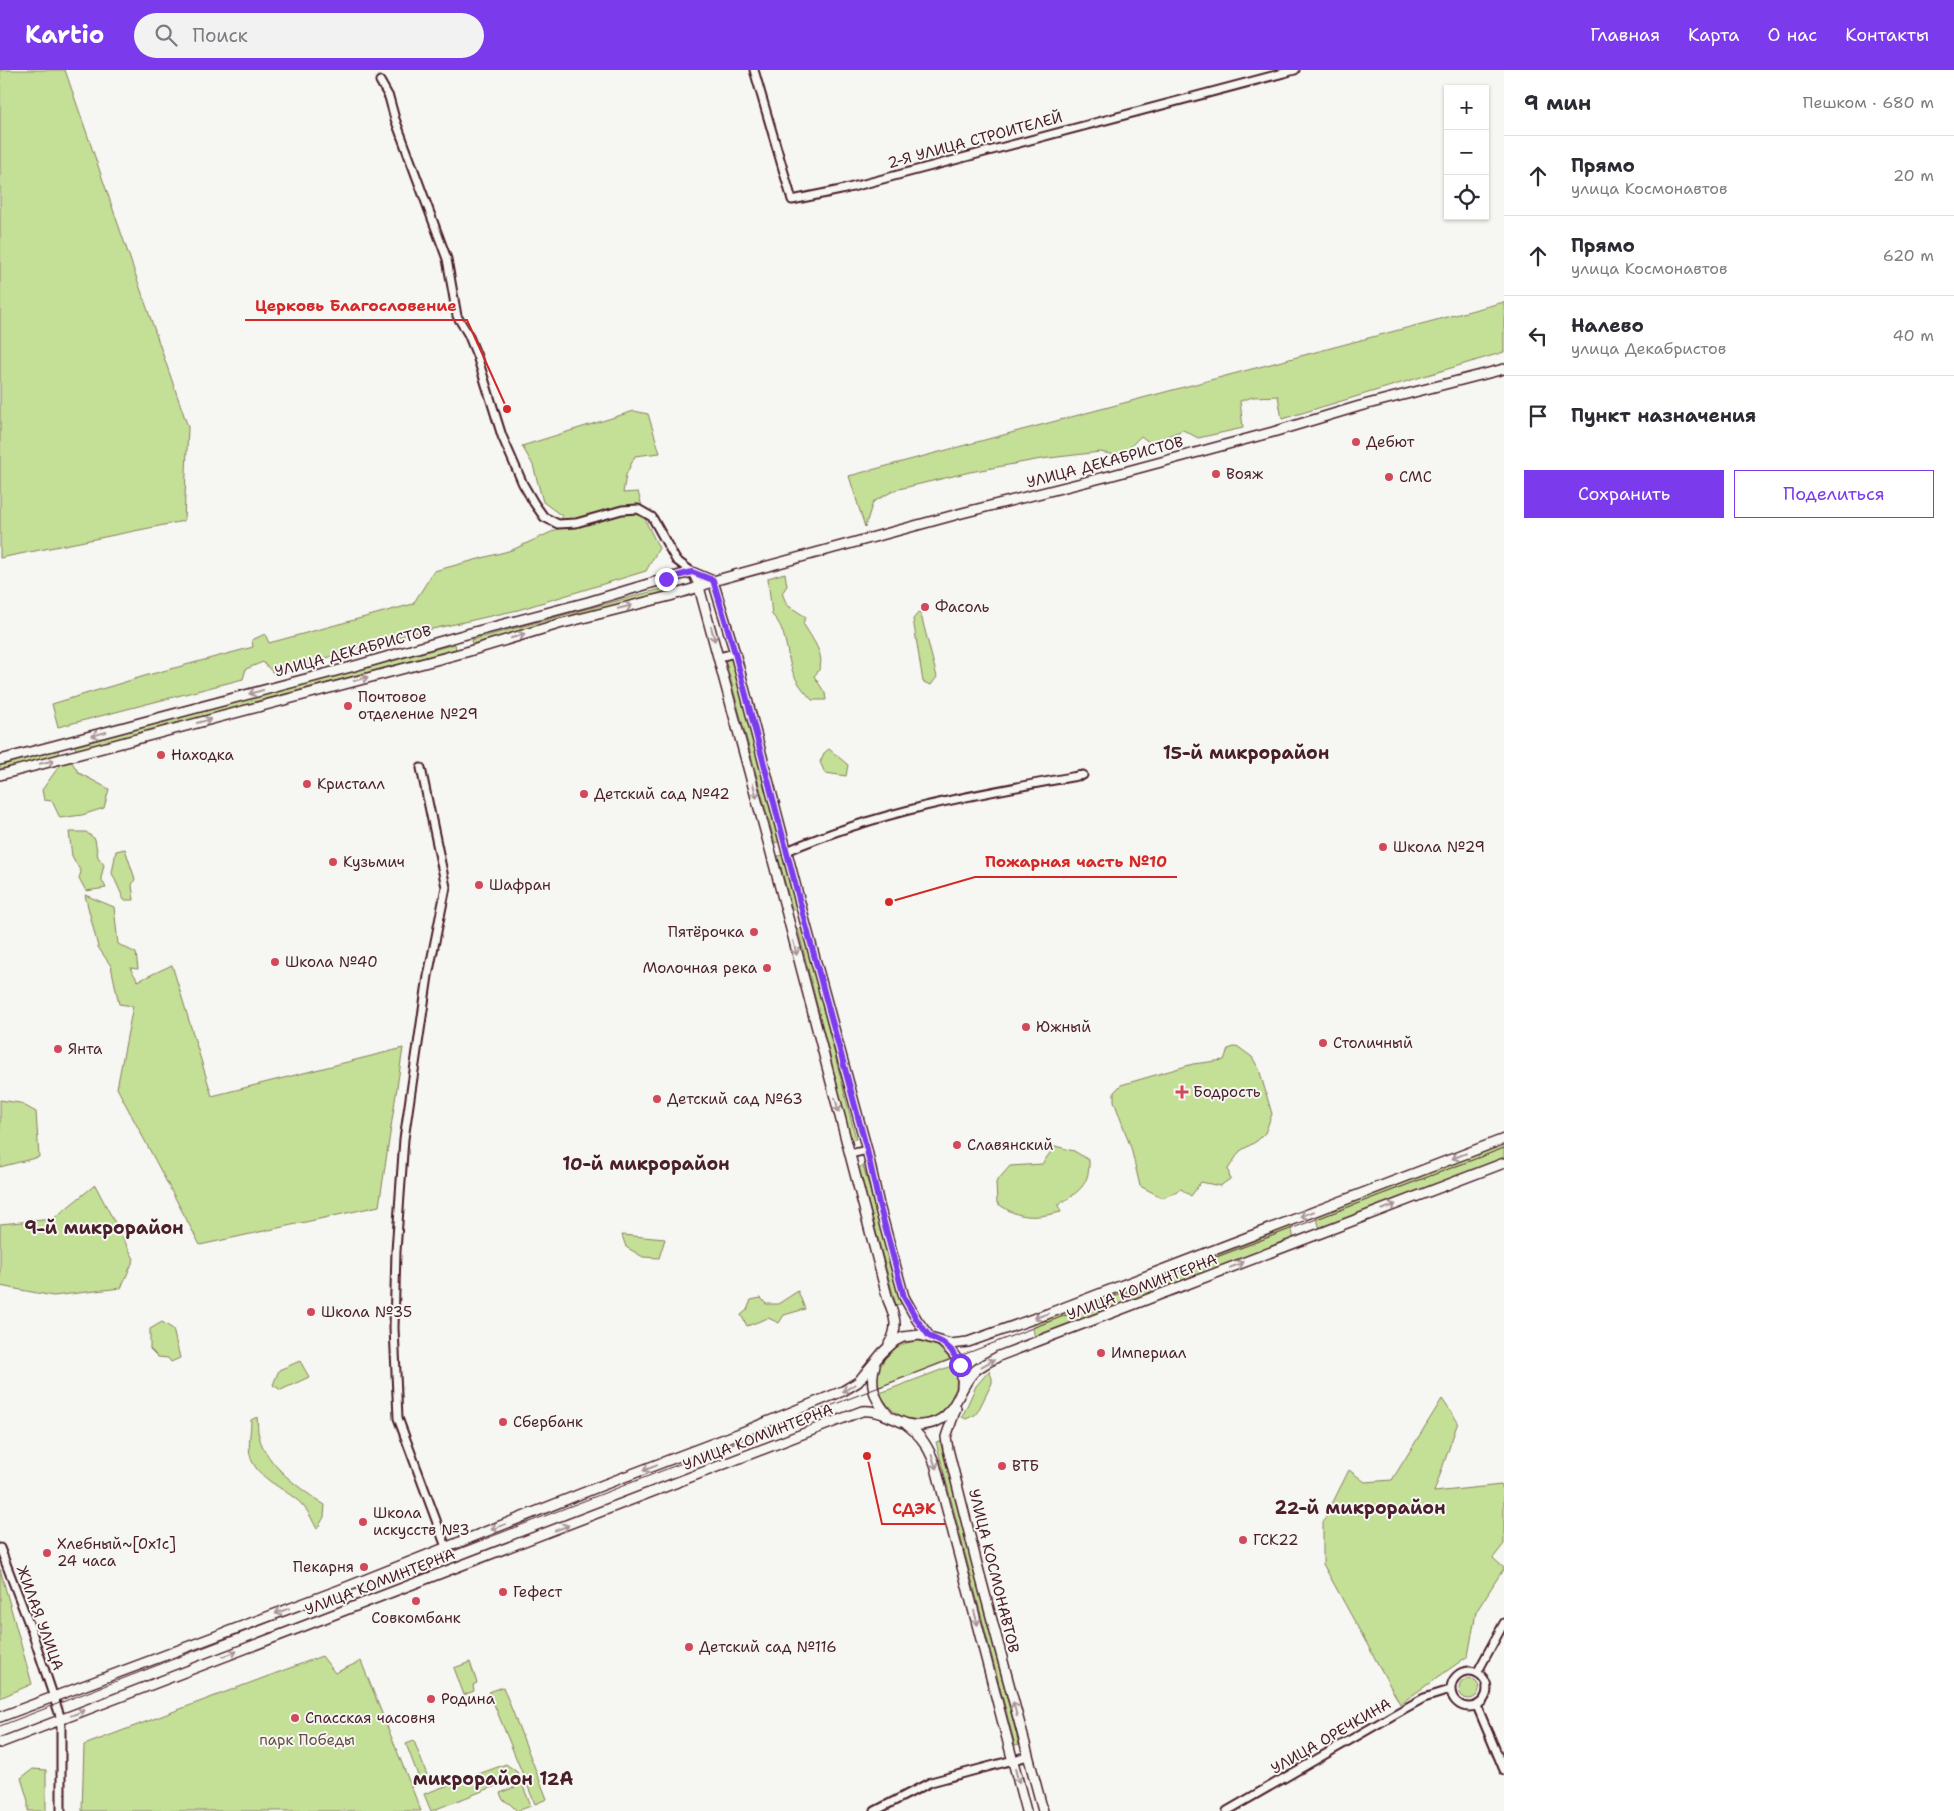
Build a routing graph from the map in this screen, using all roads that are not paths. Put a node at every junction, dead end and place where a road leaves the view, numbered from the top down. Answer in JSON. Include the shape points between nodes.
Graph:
{"nodes":[{"id":1,"x":754,"y":70,"type":"edge"},
{"id":2,"x":1295,"y":70,"type":"edge"},
{"id":3,"x":380,"y":81,"type":"dead end"},
{"id":4,"x":1504,"y":369,"type":"edge"},
{"id":5,"x":692,"y":572,"type":"junction"},
{"id":6,"x":713,"y":580,"type":"junction"},
{"id":7,"x":699,"y":587,"type":"junction"},
{"id":8,"x":463,"y":635,"type":"junction"},
{"id":9,"x":466,"y":652,"type":"junction"},
{"id":10,"x":735,"y":653,"type":"junction"},
{"id":11,"x":719,"y":657,"type":"junction"},
{"id":12,"x":65,"y":743,"type":"junction"},
{"id":13,"x":68,"y":757,"type":"junction"},
{"id":14,"x":0,"y":760,"type":"edge"},
{"id":15,"x":421,"y":768,"type":"dead end"},
{"id":16,"x":0,"y":775,"type":"edge"},
{"id":17,"x":1083,"y":775,"type":"dead end"},
{"id":18,"x":787,"y":850,"type":"junction"},
{"id":19,"x":1504,"y":1139,"type":"edge"},
{"id":20,"x":867,"y":1150,"type":"junction"},
{"id":21,"x":850,"y":1154,"type":"junction"},
{"id":22,"x":1504,"y":1163,"type":"edge"},
{"id":23,"x":929,"y":1336,"type":"junction"},
{"id":24,"x":943,"y":1343,"type":"junction"},
{"id":25,"x":882,"y":1352,"type":"junction"},
{"id":26,"x":959,"y":1400,"type":"junction"},
{"id":27,"x":888,"y":1415,"type":"junction"},
{"id":28,"x":905,"y":1424,"type":"junction"},
{"id":29,"x":446,"y":1547,"type":"junction"},
{"id":30,"x":0,"y":1548,"type":"edge"},
{"id":31,"x":1504,"y":1623,"type":"edge"},
{"id":32,"x":1477,"y":1673,"type":"junction"},
{"id":33,"x":1450,"y":1690,"type":"junction"},
{"id":34,"x":54,"y":1697,"type":"junction"},
{"id":35,"x":1477,"y":1706,"type":"junction"},
{"id":36,"x":0,"y":1716,"type":"edge"},
{"id":37,"x":61,"y":1719,"type":"junction"},
{"id":38,"x":0,"y":1743,"type":"edge"},
{"id":39,"x":1028,"y":1756,"type":"junction"},
{"id":40,"x":1012,"y":1759,"type":"junction"},
{"id":41,"x":1504,"y":1770,"type":"edge"},
{"id":42,"x":61,"y":1811,"type":"edge"},
{"id":43,"x":876,"y":1811,"type":"edge"},
{"id":44,"x":1026,"y":1811,"type":"edge"},
{"id":45,"x":1043,"y":1811,"type":"edge"},
{"id":46,"x":1227,"y":1811,"type":"edge"}],
"edges":[{"from":1,"to":2,"type":"street","name":"2-Я УЛИЦА СТРОИТЕЛЕЙ","via":[[792,200]]},
{"from":3,"to":5,"type":"street","via":[[389,97],[447,260],[457,316],[477,356],[502,436],[534,503],[544,517],[558,524],[576,524],[622,510],[638,509],[652,517],[676,560]]},
{"from":4,"to":6,"type":"street","name":"УЛИЦА ДЕКАБРИСТОВ"},
{"from":5,"to":6,"type":"street"},
{"from":5,"to":7,"type":"street"},
{"from":5,"to":8,"type":"street","name":"УЛИЦА ДЕКАБРИСТОВ"},
{"from":6,"to":7,"type":"street","name":"УЛИЦА ДЕКАБРИСТОВ"},
{"from":6,"to":10,"type":"street"},
{"from":9,"to":7,"type":"street","name":"УЛИЦА ДЕКАБРИСТОВ","one_way":true},
{"from":7,"to":11,"type":"street","one_way":true},
{"from":8,"to":9,"type":"street"},
{"from":8,"to":12,"type":"street","name":"УЛИЦА ДЕКАБРИСТОВ","one_way":true},
{"from":13,"to":9,"type":"street","name":"УЛИЦА ДЕКАБРИСТОВ","one_way":true},
{"from":10,"to":11,"type":"street"},
{"from":10,"to":18,"type":"street"},
{"from":11,"to":21,"type":"street","one_way":true},
{"from":12,"to":13,"type":"street"},
{"from":12,"to":14,"type":"street","name":"УЛИЦА ДЕКАБРИСТОВ"},
{"from":16,"to":13,"type":"street","name":"УЛИЦА ДЕКАБРИСТОВ","one_way":true},
{"from":15,"to":29,"type":"street","via":[[446,887],[428,976],[404,1140],[394,1328],[398,1418]]},
{"from":17,"to":18,"type":"street","via":[[882,816]]},
{"from":18,"to":20,"type":"street"},
{"from":19,"to":24,"type":"street","name":"УЛИЦА КОМИНТЕРНА","one_way":true,"via":[[1047,1314],[968,1342]]},
{"from":20,"to":21,"type":"street"},
{"from":20,"to":23,"type":"street","via":[[904,1297]]},
{"from":21,"to":25,"type":"street","via":[[888,1300],[896,1318],[893,1338]]},
{"from":26,"to":22,"type":"street","name":"УЛИЦА КОМИНТЕРНА","one_way":true,"via":[[973,1373],[999,1356]]},
{"from":23,"to":24,"type":"street","name":"УЛИЦА КОМИНТЕРНА"},
{"from":23,"to":25,"type":"street","name":"УЛИЦА КОМИНТЕРНА","via":[[903,1337]]},
{"from":24,"to":26,"type":"street","name":"УЛИЦА КОСМОНАВТОВ","via":[[961,1368],[963,1379]]},
{"from":25,"to":27,"type":"street","via":[[872,1380],[877,1399]]},
{"from":25,"to":29,"type":"street","name":"УЛИЦА КОМИНТЕРНА","one_way":true,"via":[[862,1378],[843,1391]]},
{"from":26,"to":28,"type":"street","name":"УЛИЦА КОМИНТЕРНА","via":[[948,1414],[933,1423]]},
{"from":39,"to":26,"type":"street","name":"УЛИЦА КОСМОНАВТОВ","one_way":true,"via":[[948,1449],[948,1431]]},
{"from":27,"to":28,"type":"street","name":"УЛИЦА КОМИНТЕРНА"},
{"from":37,"to":27,"type":"street","name":"УЛИЦА КОМИНТЕРНА","one_way":true,"via":[[852,1415],[868,1411]]},
{"from":28,"to":40,"type":"street","name":"УЛИЦА КОСМОНАВТОВ","one_way":true,"via":[[927,1445],[935,1464]]},
{"from":29,"to":34,"type":"street","name":"УЛИЦА КОМИНТЕРНА","one_way":true},
{"from":30,"to":34,"type":"street","name":"ЖИЛАЯ УЛИЦА"},
{"from":31,"to":32,"type":"street"},
{"from":32,"to":33,"type":"street","via":[[1470,1670],[1459,1674]]},
{"from":32,"to":35,"type":"street","via":[[1487,1688],[1485,1699]]},
{"from":33,"to":35,"type":"street","via":[[1460,1705]]},
{"from":33,"to":46,"type":"street","name":"УЛИЦА ОРЕЧКИНА","via":[[1409,1706]]},
{"from":34,"to":36,"type":"street","name":"УЛИЦА КОМИНТЕРНА"},
{"from":34,"to":37,"type":"street","name":"ЖИЛАЯ УЛИЦА"},
{"from":35,"to":41,"type":"street"},
{"from":37,"to":38,"type":"street","name":"УЛИЦА КОМИНТЕРНА"},
{"from":37,"to":42,"type":"street","name":"ЖИЛАЯ УЛИЦА"},
{"from":39,"to":40,"type":"street"},
{"from":39,"to":45,"type":"street","name":"УЛИЦА КОСМОНАВТОВ"},
{"from":40,"to":43,"type":"street","via":[[931,1782]]},
{"from":40,"to":44,"type":"street","name":"УЛИЦА КОСМОНАВТОВ","one_way":true}]}
